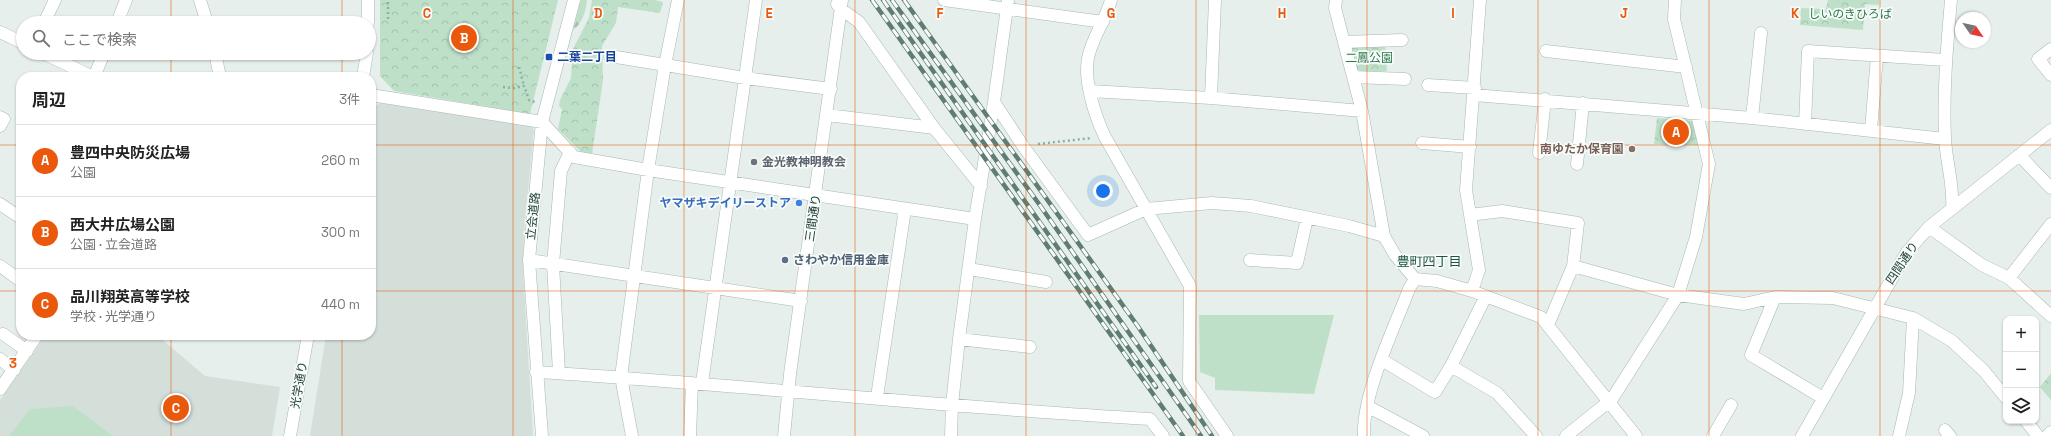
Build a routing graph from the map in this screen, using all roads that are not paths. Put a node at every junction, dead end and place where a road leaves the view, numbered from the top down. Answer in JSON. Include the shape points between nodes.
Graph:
{"nodes":[{"id":1,"x":55,"y":0,"type":"edge"},
{"id":2,"x":126,"y":0,"type":"edge"},
{"id":3,"x":200,"y":0,"type":"edge"},
{"id":4,"x":368,"y":0,"type":"edge"},
{"id":5,"x":574,"y":0,"type":"edge"},
{"id":6,"x":678,"y":0,"type":"edge"},
{"id":7,"x":756,"y":0,"type":"edge"},
{"id":8,"x":944,"y":0,"type":"edge"},
{"id":9,"x":1111,"y":0,"type":"edge"},
{"id":10,"x":1215,"y":0,"type":"edge"},
{"id":11,"x":1336,"y":0,"type":"edge"},
{"id":12,"x":1480,"y":0,"type":"edge"},
{"id":13,"x":1675,"y":0,"type":"edge"},
{"id":14,"x":1951,"y":0,"type":"edge"},
{"id":15,"x":839,"y":3,"type":"edge"},
{"id":16,"x":1008,"y":5,"type":"edge"},
{"id":17,"x":47,"y":16,"type":"edge"},
{"id":18,"x":120,"y":16,"type":"edge"},
{"id":19,"x":205,"y":16,"type":"edge"},
{"id":20,"x":368,"y":16,"type":"edge"},
{"id":21,"x":1103,"y":22,"type":"junction"},
{"id":22,"x":0,"y":32,"type":"edge"},
{"id":23,"x":1761,"y":33,"type":"dead end"},
{"id":24,"x":16,"y":40,"type":"edge"},
{"id":25,"x":1402,"y":40,"type":"dead end"},
{"id":26,"x":1344,"y":42,"type":"junction"},
{"id":27,"x":2051,"y":49,"type":"edge"},
{"id":28,"x":1546,"y":51,"type":"dead end"},
{"id":29,"x":610,"y":56,"type":"dead end"},
{"id":30,"x":1877,"y":56,"type":"junction"},
{"id":31,"x":58,"y":60,"type":"edge"},
{"id":32,"x":101,"y":60,"type":"edge"},
{"id":33,"x":217,"y":60,"type":"edge"},
{"id":34,"x":366,"y":60,"type":"edge"},
{"id":35,"x":1945,"y":60,"type":"junction"},
{"id":36,"x":665,"y":65,"type":"junction"},
{"id":37,"x":1686,"y":67,"type":"junction"},
{"id":38,"x":83,"y":72,"type":"edge"},
{"id":39,"x":96,"y":72,"type":"edge"},
{"id":40,"x":219,"y":72,"type":"edge"},
{"id":41,"x":364,"y":72,"type":"edge"},
{"id":42,"x":2051,"y":75,"type":"edge"},
{"id":43,"x":1353,"y":77,"type":"junction"},
{"id":44,"x":745,"y":78,"type":"junction"},
{"id":45,"x":1405,"y":79,"type":"dead end"},
{"id":46,"x":1428,"y":85,"type":"dead end"},
{"id":47,"x":830,"y":89,"type":"junction"},
{"id":48,"x":1090,"y":91,"type":"junction"},
{"id":49,"x":1474,"y":92,"type":"junction"},
{"id":50,"x":376,"y":96,"type":"edge"},
{"id":51,"x":1211,"y":98,"type":"junction"},
{"id":52,"x":1545,"y":99,"type":"junction"},
{"id":53,"x":994,"y":102,"type":"junction"},
{"id":54,"x":1583,"y":103,"type":"junction"},
{"id":55,"x":1362,"y":111,"type":"junction"},
{"id":56,"x":827,"y":115,"type":"junction"},
{"id":57,"x":1699,"y":115,"type":"junction"},
{"id":58,"x":0,"y":117,"type":"edge"},
{"id":59,"x":1752,"y":118,"type":"junction"},
{"id":60,"x":542,"y":122,"type":"junction"},
{"id":61,"x":1805,"y":124,"type":"junction"},
{"id":62,"x":0,"y":126,"type":"edge"},
{"id":63,"x":934,"y":128,"type":"junction"},
{"id":64,"x":1871,"y":130,"type":"junction"},
{"id":65,"x":2051,"y":130,"type":"edge"},
{"id":66,"x":1945,"y":139,"type":"junction"},
{"id":67,"x":1422,"y":143,"type":"dead end"},
{"id":68,"x":1470,"y":146,"type":"junction"},
{"id":69,"x":570,"y":152,"type":"junction"},
{"id":70,"x":1539,"y":153,"type":"dead end"},
{"id":71,"x":2019,"y":155,"type":"junction"},
{"id":72,"x":1577,"y":164,"type":"dead end"},
{"id":73,"x":648,"y":170,"type":"junction"},
{"id":74,"x":730,"y":182,"type":"junction"},
{"id":75,"x":980,"y":186,"type":"junction"},
{"id":76,"x":2051,"y":188,"type":"edge"},
{"id":77,"x":816,"y":196,"type":"junction"},
{"id":78,"x":0,"y":204,"type":"edge"},
{"id":79,"x":1952,"y":208,"type":"junction"},
{"id":80,"x":905,"y":209,"type":"junction"},
{"id":81,"x":1146,"y":209,"type":"junction"},
{"id":82,"x":16,"y":215,"type":"edge"},
{"id":83,"x":1470,"y":215,"type":"junction"},
{"id":84,"x":1307,"y":218,"type":"junction"},
{"id":85,"x":975,"y":219,"type":"junction"},
{"id":86,"x":2051,"y":224,"type":"edge"},
{"id":87,"x":1929,"y":227,"type":"junction"},
{"id":88,"x":1385,"y":235,"type":"junction"},
{"id":89,"x":529,"y":260,"type":"junction"},
{"id":90,"x":1250,"y":260,"type":"dead end"},
{"id":91,"x":553,"y":264,"type":"junction"},
{"id":92,"x":0,"y":266,"type":"edge"},
{"id":93,"x":1573,"y":266,"type":"junction"},
{"id":94,"x":969,"y":268,"type":"junction"},
{"id":95,"x":634,"y":276,"type":"junction"},
{"id":96,"x":16,"y":277,"type":"edge"},
{"id":97,"x":2009,"y":278,"type":"junction"},
{"id":98,"x":1415,"y":279,"type":"junction"},
{"id":99,"x":1046,"y":282,"type":"dead end"},
{"id":100,"x":715,"y":288,"type":"junction"},
{"id":101,"x":1472,"y":291,"type":"junction"},
{"id":102,"x":1678,"y":295,"type":"junction"},
{"id":103,"x":1486,"y":296,"type":"junction"},
{"id":104,"x":1775,"y":297,"type":"junction"},
{"id":105,"x":801,"y":301,"type":"junction"},
{"id":106,"x":1874,"y":307,"type":"junction"},
{"id":107,"x":2051,"y":316,"type":"edge"},
{"id":108,"x":1913,"y":318,"type":"junction"},
{"id":109,"x":1548,"y":324,"type":"junction"},
{"id":110,"x":3,"y":334,"type":"dead end"},
{"id":111,"x":959,"y":339,"type":"junction"},
{"id":112,"x":34,"y":340,"type":"edge"},
{"id":113,"x":307,"y":340,"type":"edge"},
{"id":114,"x":1030,"y":347,"type":"dead end"},
{"id":115,"x":27,"y":351,"type":"junction"},
{"id":116,"x":0,"y":359,"type":"edge"},
{"id":117,"x":1382,"y":360,"type":"junction"},
{"id":118,"x":1451,"y":366,"type":"junction"},
{"id":119,"x":14,"y":370,"type":"junction"},
{"id":120,"x":536,"y":372,"type":"junction"},
{"id":121,"x":559,"y":373,"type":"junction"},
{"id":122,"x":621,"y":377,"type":"junction"},
{"id":123,"x":697,"y":383,"type":"junction"},
{"id":124,"x":0,"y":388,"type":"edge"},
{"id":125,"x":790,"y":390,"type":"junction"},
{"id":126,"x":2003,"y":394,"type":"edge"},
{"id":127,"x":877,"y":397,"type":"junction"},
{"id":128,"x":1823,"y":398,"type":"junction"},
{"id":129,"x":1609,"y":403,"type":"junction"},
{"id":130,"x":952,"y":405,"type":"junction"},
{"id":131,"x":1731,"y":405,"type":"dead end"},
{"id":132,"x":1367,"y":406,"type":"junction"},
{"id":133,"x":2028,"y":424,"type":"edge"},
{"id":134,"x":2051,"y":432,"type":"edge"},
{"id":135,"x":290,"y":436,"type":"edge"},
{"id":136,"x":542,"y":436,"type":"edge"},
{"id":137,"x":632,"y":436,"type":"edge"},
{"id":138,"x":690,"y":436,"type":"edge"},
{"id":139,"x":784,"y":436,"type":"edge"},
{"id":140,"x":951,"y":436,"type":"edge"},
{"id":141,"x":1162,"y":436,"type":"edge"},
{"id":142,"x":1227,"y":436,"type":"edge"},
{"id":143,"x":1364,"y":436,"type":"edge"},
{"id":144,"x":1422,"y":436,"type":"edge"},
{"id":145,"x":1536,"y":436,"type":"edge"},
{"id":146,"x":1566,"y":436,"type":"edge"},
{"id":147,"x":1636,"y":436,"type":"edge"},
{"id":148,"x":1713,"y":436,"type":"edge"},
{"id":149,"x":1802,"y":436,"type":"edge"},
{"id":150,"x":1899,"y":436,"type":"edge"},
{"id":151,"x":2038,"y":436,"type":"edge"},
{"id":152,"x":2047,"y":436,"type":"edge"}],
"edges":[{"from":1,"to":17,"type":"street"},
{"from":2,"to":18,"type":"street"},
{"from":3,"to":19,"type":"street"},
{"from":4,"to":20,"type":"street"},
{"from":5,"to":60,"type":"street","name":"立会道路"},
{"from":6,"to":36,"type":"street"},
{"from":7,"to":44,"type":"street"},
{"from":8,"to":16,"type":"street"},
{"from":9,"to":21,"type":"street"},
{"from":10,"to":51,"type":"street"},
{"from":11,"to":26,"type":"street"},
{"from":12,"to":49,"type":"street"},
{"from":13,"to":37,"type":"street","via":[[1674,19]]},
{"from":14,"to":35,"type":"street"},
{"from":15,"to":47,"type":"street","name":"三間通り"},
{"from":15,"to":63,"type":"street","via":[[860,22]]},
{"from":16,"to":21,"type":"street"},
{"from":16,"to":53,"type":"street"},
{"from":21,"to":48,"type":"street","via":[[1089,54],[1087,65]]},
{"from":22,"to":24,"type":"street"},
{"from":23,"to":59,"type":"street"},
{"from":25,"to":26,"type":"street"},
{"from":26,"to":43,"type":"street"},
{"from":27,"to":42,"type":"street","via":[[2038,59]]},
{"from":28,"to":37,"type":"street"},
{"from":29,"to":36,"type":"street"},
{"from":30,"to":35,"type":"street"},
{"from":30,"to":61,"type":"street","via":[[1808,51]]},
{"from":30,"to":64,"type":"street"},
{"from":31,"to":38,"type":"street"},
{"from":32,"to":39,"type":"street"},
{"from":33,"to":40,"type":"street"},
{"from":34,"to":41,"type":"street"},
{"from":35,"to":66,"type":"street"},
{"from":36,"to":44,"type":"street"},
{"from":36,"to":73,"type":"street"},
{"from":37,"to":57,"type":"street"},
{"from":43,"to":45,"type":"street"},
{"from":43,"to":55,"type":"street"},
{"from":44,"to":47,"type":"street"},
{"from":44,"to":74,"type":"street"},
{"from":46,"to":49,"type":"street"},
{"from":47,"to":56,"type":"street","name":"三間通り"},
{"from":48,"to":51,"type":"street"},
{"from":48,"to":81,"type":"street","via":[[1097,120],[1105,137]]},
{"from":49,"to":52,"type":"street"},
{"from":49,"to":68,"type":"street"},
{"from":50,"to":60,"type":"street"},
{"from":51,"to":55,"type":"street"},
{"from":52,"to":54,"type":"street"},
{"from":52,"to":70,"type":"street"},
{"from":53,"to":75,"type":"street"},
{"from":53,"to":81,"type":"street","via":[[1088,235]]},
{"from":54,"to":57,"type":"street"},
{"from":54,"to":72,"type":"street"},
{"from":55,"to":88,"type":"street"},
{"from":56,"to":63,"type":"street"},
{"from":56,"to":77,"type":"street","name":"三間通り"},
{"from":57,"to":59,"type":"street"},
{"from":57,"to":102,"type":"street","via":[[1710,164],[1696,237]]},
{"from":58,"to":62,"type":"street","via":[[4,119]]},
{"from":59,"to":61,"type":"street"},
{"from":60,"to":69,"type":"street"},
{"from":60,"to":89,"type":"street","name":"立会道路"},
{"from":61,"to":64,"type":"street"},
{"from":63,"to":75,"type":"street"},
{"from":64,"to":66,"type":"street"},
{"from":65,"to":71,"type":"street","name":"四間通り"},
{"from":66,"to":79,"type":"street","via":[[1953,196]]},
{"from":67,"to":68,"type":"street"},
{"from":68,"to":83,"type":"street","via":[[1466,190]]},
{"from":69,"to":73,"type":"street","via":[[574,157]]},
{"from":69,"to":91,"type":"street","via":[[561,171]]},
{"from":71,"to":76,"type":"street"},
{"from":71,"to":79,"type":"street","name":"四間通り"},
{"from":73,"to":74,"type":"street"},
{"from":73,"to":95,"type":"street"},
{"from":74,"to":77,"type":"street"},
{"from":74,"to":100,"type":"street"},
{"from":75,"to":85,"type":"street"},
{"from":77,"to":80,"type":"street"},
{"from":77,"to":105,"type":"street","name":"三間通り"},
{"from":78,"to":82,"type":"street"},
{"from":79,"to":87,"type":"street","name":"四間通り"},
{"from":80,"to":85,"type":"street"},
{"from":80,"to":127,"type":"street"},
{"from":81,"to":84,"type":"street","via":[[1212,203],[1251,206],[1287,216]]},
{"from":81,"to":142,"type":"street","via":[[1177,257],[1190,286],[1189,381]]},
{"from":83,"to":93,"type":"street","via":[[1502,211],[1578,222]]},
{"from":83,"to":101,"type":"street","via":[[1479,270]]},
{"from":84,"to":88,"type":"street"},
{"from":84,"to":90,"type":"street","via":[[1297,263]]},
{"from":85,"to":94,"type":"street"},
{"from":86,"to":97,"type":"street"},
{"from":87,"to":97,"type":"street","via":[[1982,265]]},
{"from":87,"to":106,"type":"street","name":"四間通り","via":[[1907,252]]},
{"from":88,"to":98,"type":"street"},
{"from":89,"to":91,"type":"street"},
{"from":89,"to":120,"type":"street","name":"立会道路"},
{"from":91,"to":95,"type":"street"},
{"from":91,"to":121,"type":"street"},
{"from":92,"to":96,"type":"street"},
{"from":93,"to":102,"type":"street"},
{"from":93,"to":109,"type":"street"},
{"from":94,"to":99,"type":"street"},
{"from":94,"to":111,"type":"street"},
{"from":95,"to":100,"type":"street"},
{"from":95,"to":122,"type":"street"},
{"from":97,"to":107,"type":"street"},
{"from":98,"to":101,"type":"street","via":[[1437,280]]},
{"from":98,"to":117,"type":"street"},
{"from":100,"to":105,"type":"street"},
{"from":100,"to":123,"type":"street"},
{"from":101,"to":103,"type":"street"},
{"from":102,"to":104,"type":"street","via":[[1744,304]]},
{"from":102,"to":129,"type":"street"},
{"from":103,"to":109,"type":"street","via":[[1541,317]]},
{"from":103,"to":118,"type":"street"},
{"from":104,"to":106,"type":"street","via":[[1833,298]]},
{"from":104,"to":128,"type":"street","via":[[1751,355]]},
{"from":105,"to":125,"type":"street","name":"三間通り"},
{"from":106,"to":108,"type":"street"},
{"from":106,"to":128,"type":"street","name":"四間通り"},
{"from":108,"to":126,"type":"street","via":[[1952,341],[1984,371]]},
{"from":108,"to":150,"type":"street","via":[[1909,393]]},
{"from":109,"to":129,"type":"street"},
{"from":110,"to":115,"type":"street"},
{"from":111,"to":114,"type":"street"},
{"from":111,"to":130,"type":"street"},
{"from":112,"to":115,"type":"street"},
{"from":113,"to":135,"type":"street","name":"光学通り"},
{"from":115,"to":119,"type":"street"},
{"from":116,"to":119,"type":"street"},
{"from":117,"to":118,"type":"street","via":[[1435,392]]},
{"from":117,"to":132,"type":"street"},
{"from":118,"to":145,"type":"street","via":[[1497,393]]},
{"from":119,"to":124,"type":"street"},
{"from":120,"to":121,"type":"street"},
{"from":120,"to":136,"type":"street","name":"立会道路"},
{"from":121,"to":122,"type":"street"},
{"from":122,"to":123,"type":"street"},
{"from":122,"to":137,"type":"street"},
{"from":123,"to":125,"type":"street"},
{"from":123,"to":138,"type":"street"},
{"from":125,"to":127,"type":"street"},
{"from":125,"to":139,"type":"street","name":"三間通り"},
{"from":127,"to":130,"type":"street"},
{"from":128,"to":149,"type":"street","name":"四間通り"},
{"from":129,"to":146,"type":"street"},
{"from":129,"to":147,"type":"street"},
{"from":130,"to":140,"type":"street"},
{"from":130,"to":141,"type":"street","via":[[1150,419]]},
{"from":131,"to":148,"type":"street"},
{"from":132,"to":143,"type":"street","via":[[1363,423]]},
{"from":132,"to":144,"type":"street"},
{"from":133,"to":151,"type":"street"},
{"from":134,"to":152,"type":"street"}]}
